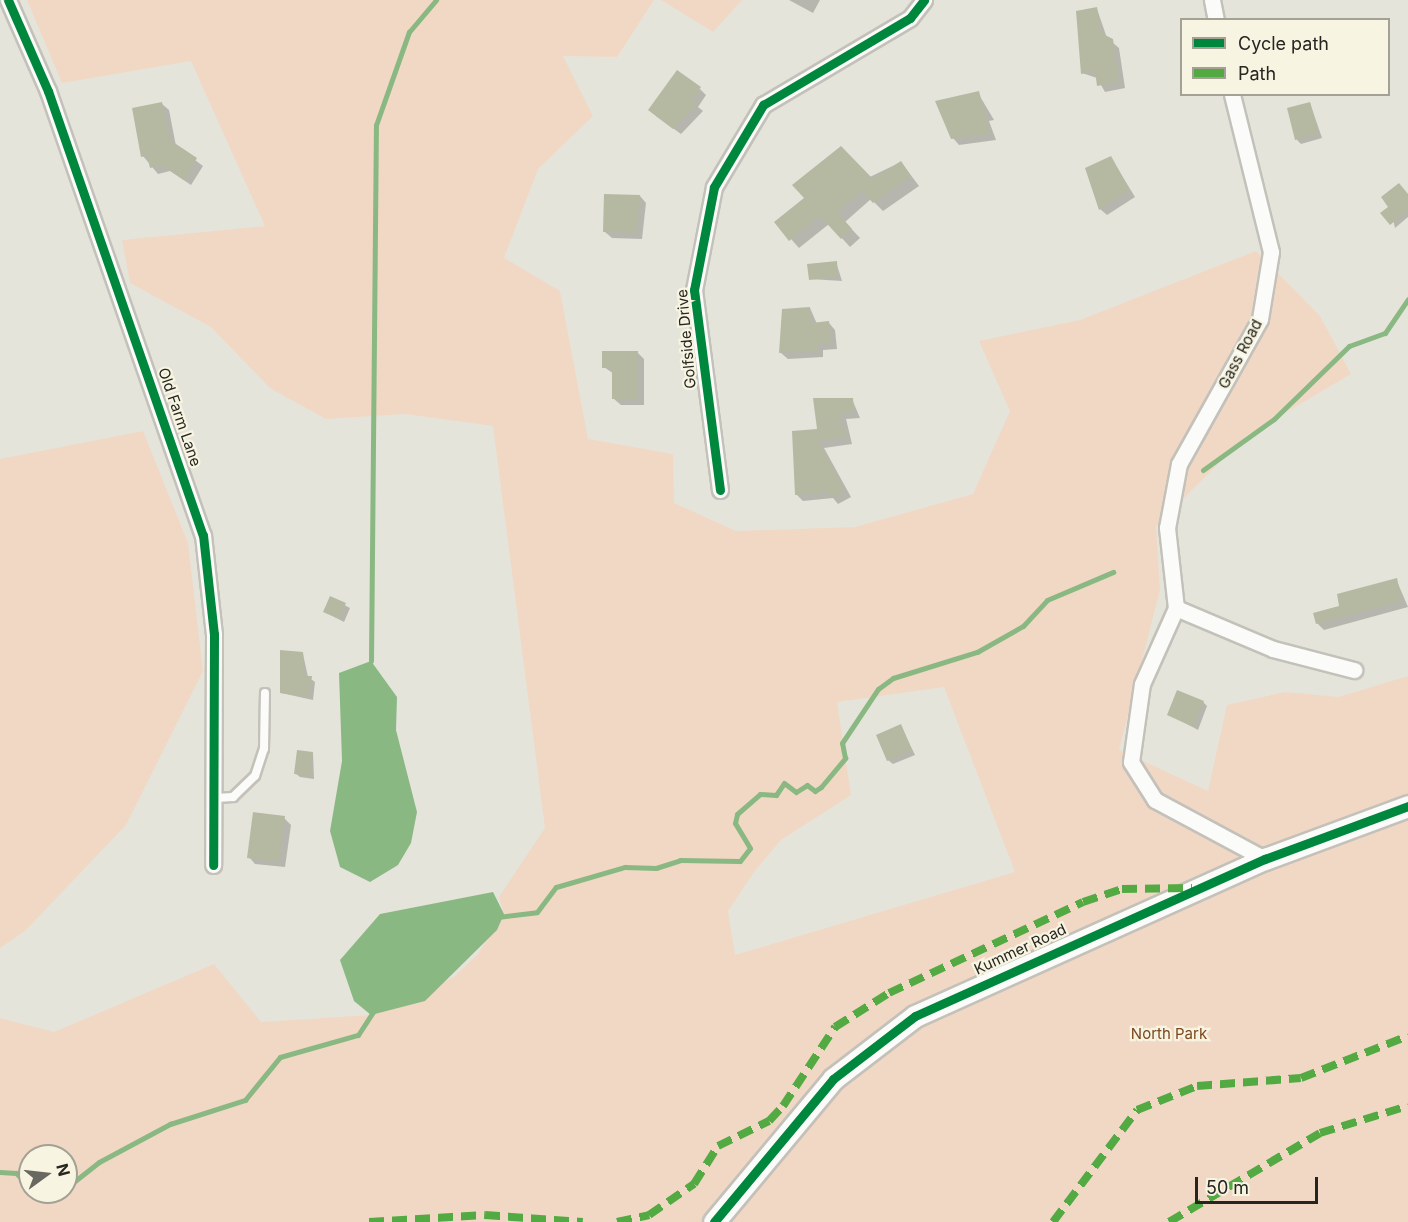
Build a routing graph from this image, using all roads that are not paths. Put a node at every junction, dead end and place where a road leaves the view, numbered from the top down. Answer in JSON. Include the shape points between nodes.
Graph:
{"nodes":[{"id":1,"x":8,"y":0,"type":"edge"},
{"id":2,"x":924,"y":0,"type":"edge"},
{"id":3,"x":1212,"y":0,"type":"edge"},
{"id":4,"x":1216,"y":18,"type":"edge"},
{"id":5,"x":1232,"y":96,"type":"edge"},
{"id":6,"x":720,"y":490,"type":"dead end"},
{"id":7,"x":1176,"y":608,"type":"junction"},
{"id":8,"x":1354,"y":670,"type":"dead end"},
{"id":9,"x":266,"y":693,"type":"dead end"},
{"id":10,"x":216,"y":798,"type":"junction"},
{"id":11,"x":1408,"y":806,"type":"edge"},
{"id":12,"x":1265,"y":859,"type":"junction"},
{"id":13,"x":213,"y":866,"type":"dead end"},
{"id":14,"x":714,"y":1222,"type":"edge"}],
"edges":[{"from":1,"to":10,"type":"street","name":"Old Farm Lane","via":[[48,91],[198,516],[214,634]]},
{"from":2,"to":6,"type":"street","name":"Golfside Drive","via":[[910,18],[763,105],[714,187],[694,290]]},
{"from":3,"to":4,"type":"street"},
{"from":5,"to":7,"type":"street","name":"Gass Road","via":[[1271,252],[1260,319],[1179,464],[1167,528]]},
{"from":7,"to":8,"type":"street","via":[[1273,649]]},
{"from":7,"to":12,"type":"street","via":[[1142,684],[1131,762],[1155,800]]},
{"from":9,"to":10,"type":"lane","via":[[264,749],[255,776],[233,797]]},
{"from":10,"to":13,"type":"street","name":"Old Farm Lane"},
{"from":11,"to":12,"type":"street","name":"Kummer Road"},
{"from":12,"to":14,"type":"street","name":"Kummer Road","via":[[915,1016],[833,1079]]}]}
